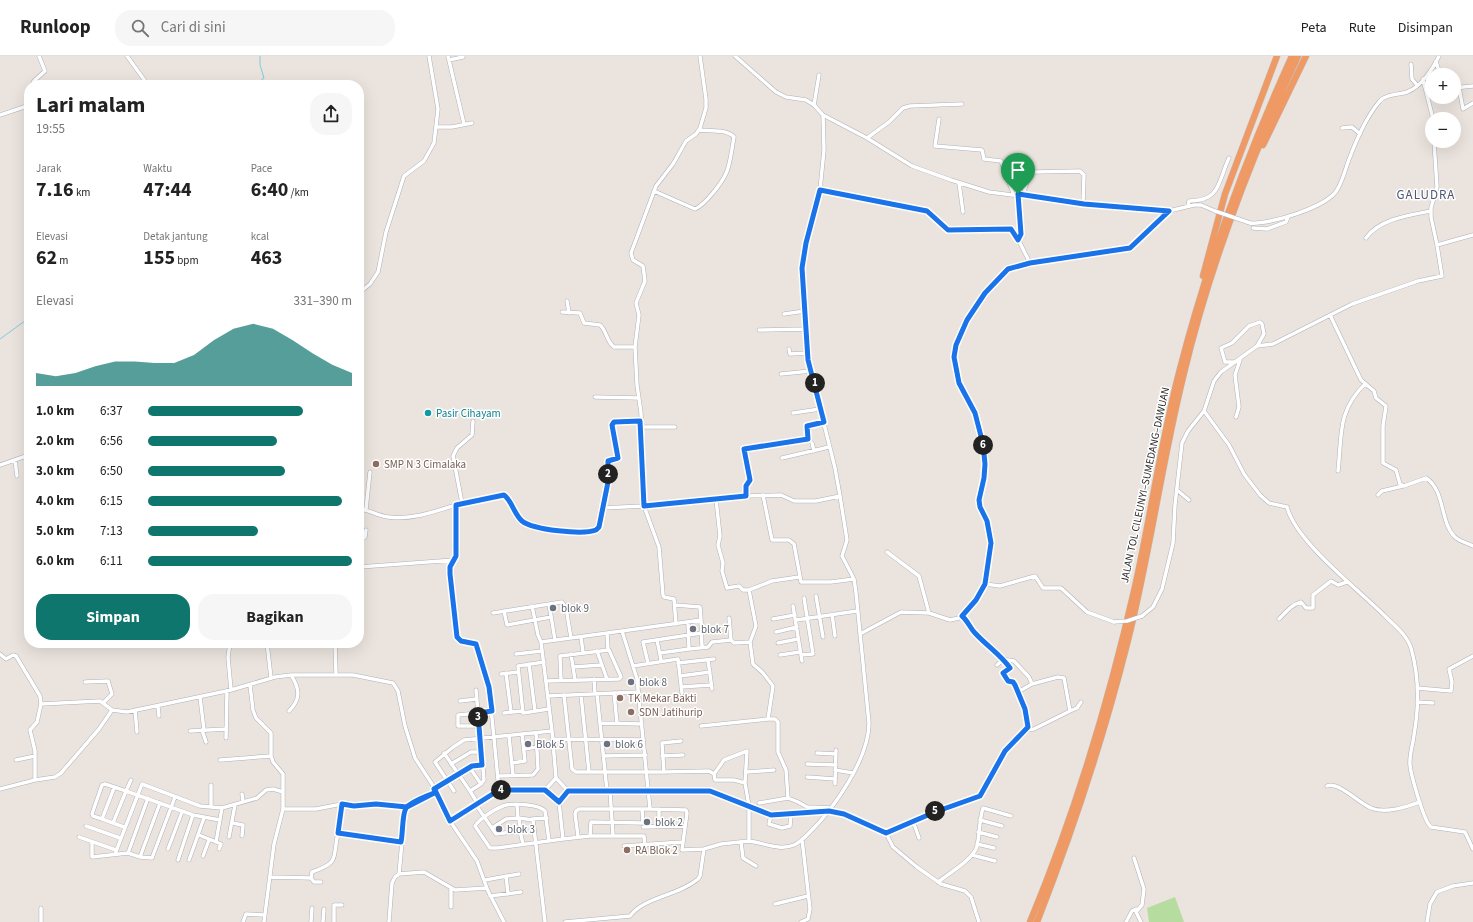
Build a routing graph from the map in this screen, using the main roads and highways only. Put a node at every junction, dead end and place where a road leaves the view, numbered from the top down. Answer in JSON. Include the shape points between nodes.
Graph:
{"nodes":[{"id":1,"x":1277,"y":56,"type":"edge"},
{"id":2,"x":1292,"y":56,"type":"edge"},
{"id":3,"x":1298,"y":56,"type":"edge"},
{"id":4,"x":1306,"y":56,"type":"edge"},
{"id":5,"x":1230,"y":222,"type":"junction"},
{"id":6,"x":1196,"y":311,"type":"junction"},
{"id":7,"x":1030,"y":922,"type":"edge"},
{"id":8,"x":1037,"y":922,"type":"edge"}],
"edges":[{"from":1,"to":6,"type":"highway","via":[[1225,194],[1205,266]]},
{"from":2,"to":6,"type":"highway","name":"JALAN TOL CILEUNYI–SUMEDANG–DAWUAN","via":[[1236,188]]},
{"from":3,"to":5,"type":"highway","name":"JALAN TOL CILEUNYI–SUMEDANG–DAWUAN","via":[[1258,147]]},
{"from":4,"to":5,"type":"highway","via":[[1256,160]]},
{"from":5,"to":8,"type":"highway","name":"JALAN TOL CILEUNYI–SUMEDANG–DAWUAN","via":[[1184,373],[1136,602],[1106,722],[1080,806]]},
{"from":6,"to":7,"type":"highway","name":"JALAN TOL CILEUNYI–SUMEDANG–DAWUAN","via":[[1170,408],[1135,586],[1119,653],[1075,804]]}]}
